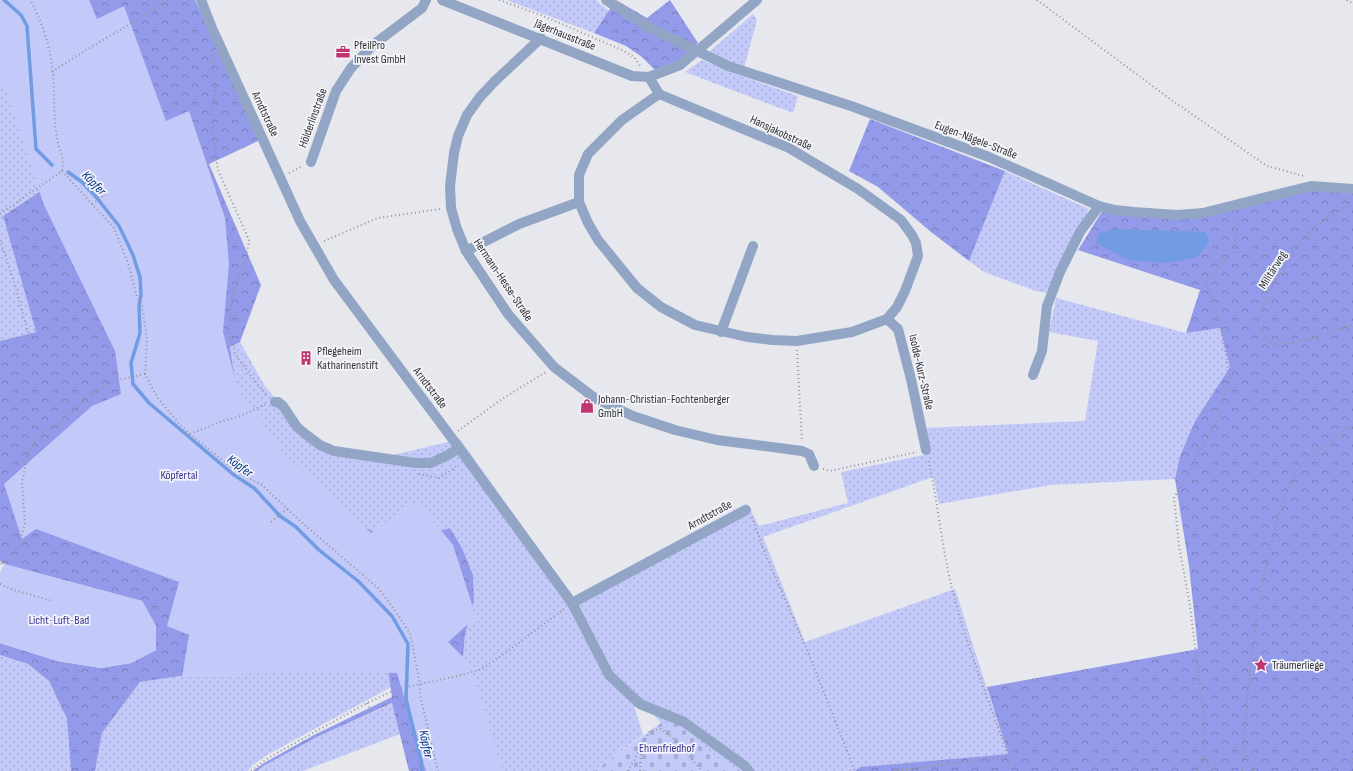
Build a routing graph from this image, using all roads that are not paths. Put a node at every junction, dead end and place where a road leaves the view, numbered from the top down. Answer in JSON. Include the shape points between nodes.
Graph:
{"nodes":[{"id":1,"x":201,"y":0,"type":"edge"},
{"id":2,"x":426,"y":0,"type":"edge"},
{"id":3,"x":442,"y":0,"type":"edge"},
{"id":4,"x":606,"y":0,"type":"edge"},
{"id":5,"x":758,"y":0,"type":"edge"},
{"id":6,"x":541,"y":38,"type":"junction"},
{"id":7,"x":649,"y":77,"type":"junction"},
{"id":8,"x":659,"y":94,"type":"junction"},
{"id":9,"x":311,"y":162,"type":"road end"},
{"id":10,"x":1351,"y":189,"type":"edge"},
{"id":11,"x":579,"y":202,"type":"junction"},
{"id":12,"x":1099,"y":206,"type":"junction"},
{"id":13,"x":753,"y":246,"type":"dead end"},
{"id":14,"x":466,"y":251,"type":"junction"},
{"id":15,"x":888,"y":319,"type":"junction"},
{"id":16,"x":721,"y":332,"type":"junction"},
{"id":17,"x":1033,"y":376,"type":"dead end"},
{"id":18,"x":274,"y":402,"type":"road end"},
{"id":19,"x":459,"y":448,"type":"junction"},
{"id":20,"x":926,"y":450,"type":"road end"},
{"id":21,"x":814,"y":466,"type":"dead end"},
{"id":22,"x":746,"y":510,"type":"road end"},
{"id":23,"x":572,"y":603,"type":"junction"},
{"id":24,"x":749,"y":771,"type":"edge"}],
"edges":[{"from":1,"to":19,"type":"street","name":"Arndtstraße","via":[[300,222],[334,280]]},
{"from":2,"to":9,"type":"street","name":"Hölderlinstraße","via":[[422,8],[373,45],[351,68],[336,91]]},
{"from":3,"to":6,"type":"street","name":"Jägerhausstraße"},
{"from":4,"to":12,"type":"street","name":"Eugen-Nägele-Straße","via":[[650,28],[728,66],[851,106],[989,157]]},
{"from":5,"to":7,"type":"street","name":"Jägerhausstraße","bridge":true,"via":[[680,65]]},
{"from":6,"to":7,"type":"street","name":"Jägerhausstraße","via":[[632,76]]},
{"from":6,"to":14,"type":"street","name":"Hermann-Hesse-Straße","via":[[480,97],[467,115],[458,136],[450,186],[451,208]]},
{"from":7,"to":8,"type":"street"},
{"from":8,"to":11,"type":"street","via":[[622,120],[588,154],[579,175]]},
{"from":8,"to":15,"type":"street","name":"Hansjakobstraße","via":[[789,148],[858,189],[901,220],[916,243],[918,256],[905,291]]},
{"from":10,"to":12,"type":"street","name":"Eugen-Nägele-Straße","via":[[1311,186],[1203,213],[1177,215],[1115,210]]},
{"from":11,"to":14,"type":"street","via":[[519,224]]},
{"from":11,"to":16,"type":"street","via":[[598,240],[637,288],[661,307],[696,325]]},
{"from":12,"to":17,"type":"street","via":[[1080,232],[1060,272],[1047,306],[1042,351]]},
{"from":13,"to":16,"type":"street"},
{"from":14,"to":21,"type":"street","name":"Hermann-Hesse-Straße","via":[[508,314],[554,367],[596,399],[633,416],[675,430],[717,440],[802,451],[809,454]]},
{"from":15,"to":16,"type":"street","via":[[852,332],[797,341]]},
{"from":15,"to":20,"type":"street","name":"Isolde-Kurz-Straße","via":[[898,329]]},
{"from":18,"to":19,"type":"street","via":[[283,406],[297,427],[308,436],[334,451],[431,463]]},
{"from":19,"to":23,"type":"street","name":"Arndtstraße"},
{"from":22,"to":23,"type":"street","name":"Arndtstraße"},
{"from":23,"to":24,"type":"street","via":[[609,675],[640,704],[684,722]]}]}
